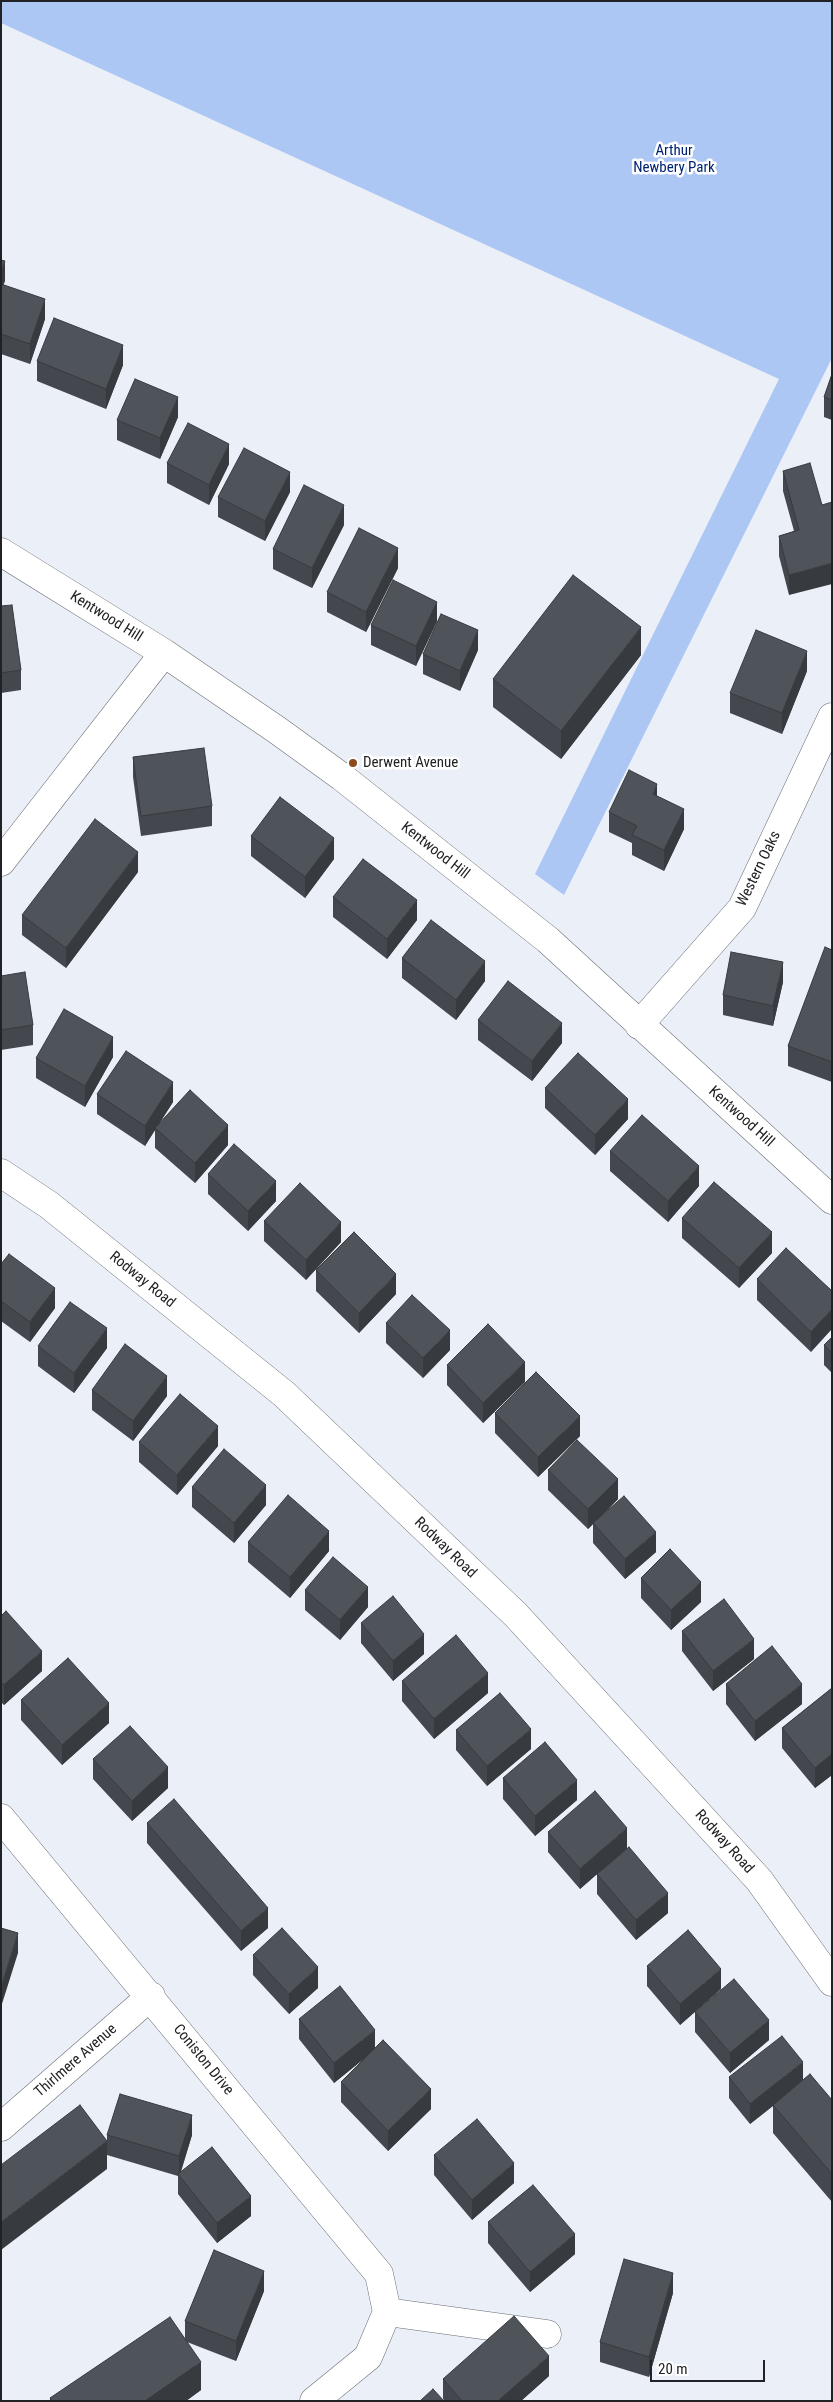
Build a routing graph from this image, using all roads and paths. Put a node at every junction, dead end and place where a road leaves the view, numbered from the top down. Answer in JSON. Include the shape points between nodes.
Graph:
{"nodes":[{"id":1,"x":1,"y":552,"type":"edge"},
{"id":2,"x":164,"y":653,"type":"junction"},
{"id":3,"x":832,"y":717,"type":"edge"},
{"id":4,"x":1,"y":862,"type":"edge"},
{"id":5,"x":640,"y":1025,"type":"junction"},
{"id":6,"x":1,"y":1173,"type":"edge"},
{"id":7,"x":832,"y":1200,"type":"edge"},
{"id":8,"x":1,"y":1818,"type":"edge"},
{"id":9,"x":832,"y":1982,"type":"edge"},
{"id":10,"x":151,"y":1996,"type":"junction"},
{"id":11,"x":1,"y":2126,"type":"edge"},
{"id":12,"x":387,"y":2312,"type":"junction"},
{"id":13,"x":547,"y":2334,"type":"dead end"},
{"id":14,"x":314,"y":2401,"type":"edge"}],
"edges":[{"from":1,"to":2,"type":"street","name":"Kentwood Hill"},
{"from":2,"to":4,"type":"street"},
{"from":2,"to":5,"type":"street","name":"Kentwood Hill","via":[[342,777],[548,940]]},
{"from":3,"to":5,"type":"street","name":"Western Oaks","via":[[742,908]]},
{"from":5,"to":7,"type":"street","name":"Kentwood Hill"},
{"from":6,"to":9,"type":"street","name":"Rodway Road","via":[[49,1205],[284,1394],[516,1615],[759,1880]]},
{"from":8,"to":10,"type":"street","name":"Coniston Drive"},
{"from":10,"to":11,"type":"street","name":"Thirlmere Avenue"},
{"from":10,"to":12,"type":"street","name":"Coniston Drive","via":[[379,2274]]},
{"from":12,"to":13,"type":"street"},
{"from":12,"to":14,"type":"street","via":[[368,2357]]}]}
